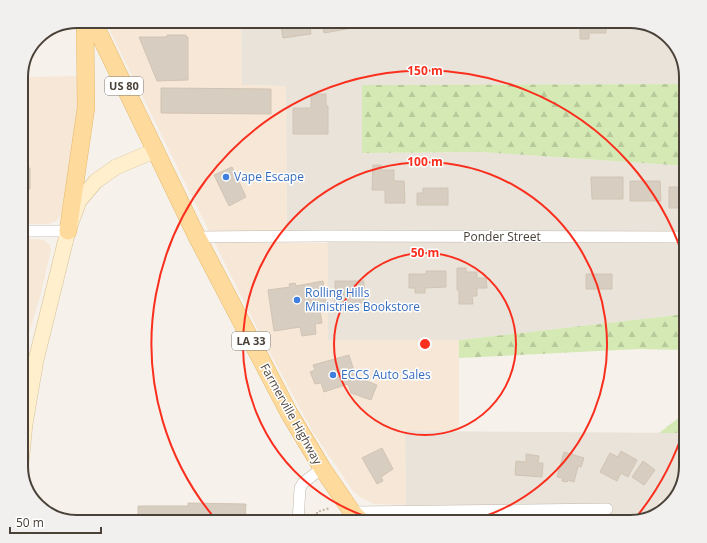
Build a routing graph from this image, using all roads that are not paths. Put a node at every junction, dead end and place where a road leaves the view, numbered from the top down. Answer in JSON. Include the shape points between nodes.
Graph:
{"nodes":[{"id":1,"x":85,"y":28,"type":"edge"},
{"id":2,"x":96,"y":28,"type":"edge"},
{"id":3,"x":154,"y":151,"type":"junction"},
{"id":4,"x":28,"y":231,"type":"edge"},
{"id":5,"x":68,"y":232,"type":"junction"},
{"id":6,"x":197,"y":237,"type":"junction"},
{"id":7,"x":679,"y":237,"type":"edge"},
{"id":8,"x":28,"y":399,"type":"edge"},
{"id":9,"x":322,"y":468,"type":"junction"},
{"id":10,"x":607,"y":509,"type":"dead end"},
{"id":11,"x":298,"y":515,"type":"edge"},
{"id":12,"x":356,"y":515,"type":"edge"},
{"id":13,"x":420,"y":515,"type":"edge"}],
"edges":[{"from":1,"to":5,"type":"main road","via":[[86,108]]},
{"from":2,"to":3,"type":"main road","number":"US 80"},
{"from":3,"to":5,"type":"main road","via":[[116,167],[96,181],[79,201]]},
{"from":3,"to":6,"type":"main road","name":"Farmerville Highway","number":"LA 33"},
{"from":4,"to":5,"type":"street"},
{"from":5,"to":8,"type":"main road"},
{"from":6,"to":7,"type":"street","name":"Ponder Street"},
{"from":6,"to":9,"type":"main road","name":"Farmerville Highway","number":"LA 33","via":[[288,413]]},
{"from":9,"to":11,"type":"street","via":[[300,488]]},
{"from":9,"to":12,"type":"main road","name":"Farmerville Highway","number":"LA 33"},
{"from":10,"to":13,"type":"street"}]}
